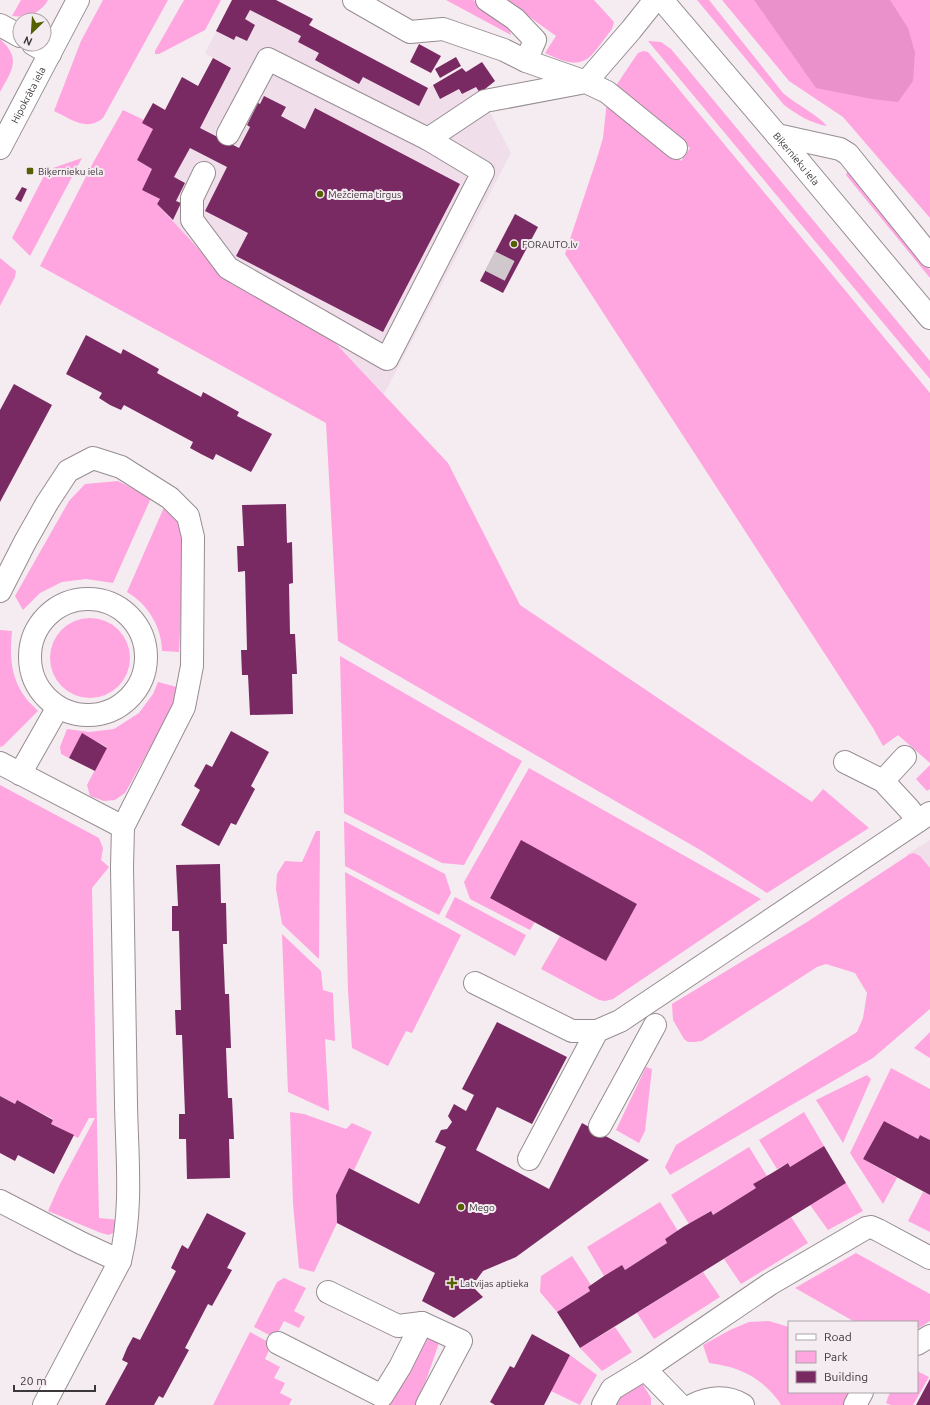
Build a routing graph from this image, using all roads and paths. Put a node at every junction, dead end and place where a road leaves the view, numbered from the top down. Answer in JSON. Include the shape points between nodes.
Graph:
{"nodes":[{"id":1,"x":78,"y":0,"type":"edge"},
{"id":2,"x":354,"y":0,"type":"edge"},
{"id":3,"x":487,"y":0,"type":"edge"},
{"id":4,"x":655,"y":0,"type":"edge"},
{"id":5,"x":662,"y":0,"type":"edge"},
{"id":6,"x":0,"y":25,"type":"edge"},
{"id":7,"x":12,"y":32,"type":"edge"},
{"id":8,"x":52,"y":35,"type":"edge"},
{"id":9,"x":41,"y":52,"type":"edge"},
{"id":10,"x":526,"y":61,"type":"junction"},
{"id":11,"x":586,"y":82,"type":"junction"},
{"id":12,"x":228,"y":134,"type":"dead end"},
{"id":13,"x":777,"y":135,"type":"junction"},
{"id":14,"x":428,"y":140,"type":"junction"},
{"id":15,"x":0,"y":148,"type":"edge"},
{"id":16,"x":676,"y":148,"type":"dead end"},
{"id":17,"x":204,"y":173,"type":"dead end"},
{"id":18,"x":930,"y":256,"type":"edge"},
{"id":19,"x":930,"y":318,"type":"edge"},
{"id":20,"x":0,"y":591,"type":"edge"},
{"id":21,"x":58,"y":706,"type":"junction"},
{"id":22,"x":905,"y":757,"type":"dead end"},
{"id":23,"x":845,"y":762,"type":"dead end"},
{"id":24,"x":0,"y":763,"type":"edge"},
{"id":25,"x":20,"y":774,"type":"junction"},
{"id":26,"x":883,"y":781,"type":"junction"},
{"id":27,"x":924,"y":817,"type":"edge"},
{"id":28,"x":123,"y":827,"type":"junction"},
{"id":29,"x":475,"y":983,"type":"dead end"},
{"id":30,"x":655,"y":1026,"type":"dead end"},
{"id":31,"x":597,"y":1030,"type":"junction"},
{"id":32,"x":600,"y":1126,"type":"dead end"},
{"id":33,"x":530,"y":1159,"type":"dead end"},
{"id":34,"x":0,"y":1201,"type":"edge"},
{"id":35,"x":930,"y":1258,"type":"edge"},
{"id":36,"x":120,"y":1261,"type":"junction"},
{"id":37,"x":328,"y":1292,"type":"dead end"},
{"id":38,"x":422,"y":1323,"type":"junction"},
{"id":39,"x":930,"y":1336,"type":"edge"},
{"id":40,"x":278,"y":1343,"type":"dead end"},
{"id":41,"x":918,"y":1343,"type":"edge"},
{"id":42,"x":645,"y":1369,"type":"junction"},
{"id":43,"x":861,"y":1393,"type":"edge"},
{"id":44,"x":44,"y":1405,"type":"edge"},
{"id":45,"x":427,"y":1405,"type":"edge"},
{"id":46,"x":603,"y":1405,"type":"edge"},
{"id":47,"x":680,"y":1405,"type":"edge"},
{"id":48,"x":693,"y":1405,"type":"edge"},
{"id":49,"x":743,"y":1405,"type":"edge"},
{"id":50,"x":855,"y":1405,"type":"edge"}],
"edges":[{"from":1,"to":8,"type":"street","name":"Hipokrāta iela"},
{"from":2,"to":10,"type":"street","via":[[410,32],[443,29],[504,50]]},
{"from":3,"to":10,"type":"street","via":[[515,19],[535,40]]},
{"from":4,"to":11,"type":"street"},
{"from":5,"to":13,"type":"street","name":"Biķernieku iela"},
{"from":6,"to":7,"type":"street"},
{"from":9,"to":15,"type":"street","name":"Hipokrāta iela"},
{"from":10,"to":11,"type":"street"},
{"from":11,"to":14,"type":"street","via":[[485,101]]},
{"from":11,"to":16,"type":"street","via":[[607,92]]},
{"from":12,"to":14,"type":"street","via":[[268,59]]},
{"from":13,"to":18,"type":"street","via":[[846,144],[848,154],[908,218]]},
{"from":13,"to":19,"type":"street","name":"Biķernieku iela"},
{"from":14,"to":17,"type":"street","via":[[483,172],[387,358],[228,268],[192,220],[192,198]]},
{"from":20,"to":28,"type":"street","via":[[36,522],[68,471],[93,458],[127,471],[170,498],[188,516],[193,537],[192,666],[184,707]]},
{"from":21,"to":21,"type":"street","via":[[46,696],[31,668],[30,652],[34,637],[53,611],[67,604],[82,600],[98,600],[114,605],[127,614],[143,638],[146,652],[142,680],[135,692],[113,710],[85,715],[71,713]]},
{"from":21,"to":25,"type":"street"},
{"from":22,"to":26,"type":"street"},
{"from":23,"to":26,"type":"street"},
{"from":24,"to":25,"type":"street"},
{"from":25,"to":28,"type":"street"},
{"from":26,"to":27,"type":"street","via":[[909,809]]},
{"from":27,"to":31,"type":"street","via":[[620,1021]]},
{"from":28,"to":36,"type":"street","via":[[126,1110],[130,1188]]},
{"from":29,"to":31,"type":"street","via":[[572,1031]]},
{"from":30,"to":32,"type":"street"},
{"from":31,"to":33,"type":"street"},
{"from":34,"to":36,"type":"street"},
{"from":35,"to":42,"type":"street","via":[[878,1230],[866,1228],[770,1284]]},
{"from":36,"to":44,"type":"street"},
{"from":37,"to":38,"type":"street","via":[[398,1326]]},
{"from":38,"to":40,"type":"street","via":[[382,1396]]},
{"from":38,"to":45,"type":"street","via":[[461,1341]]},
{"from":39,"to":41,"type":"street"},
{"from":42,"to":46,"type":"street","via":[[612,1389]]},
{"from":42,"to":47,"type":"street"},
{"from":43,"to":50,"type":"street"},
{"from":48,"to":49,"type":"street","via":[[702,1400],[727,1398]]}]}
